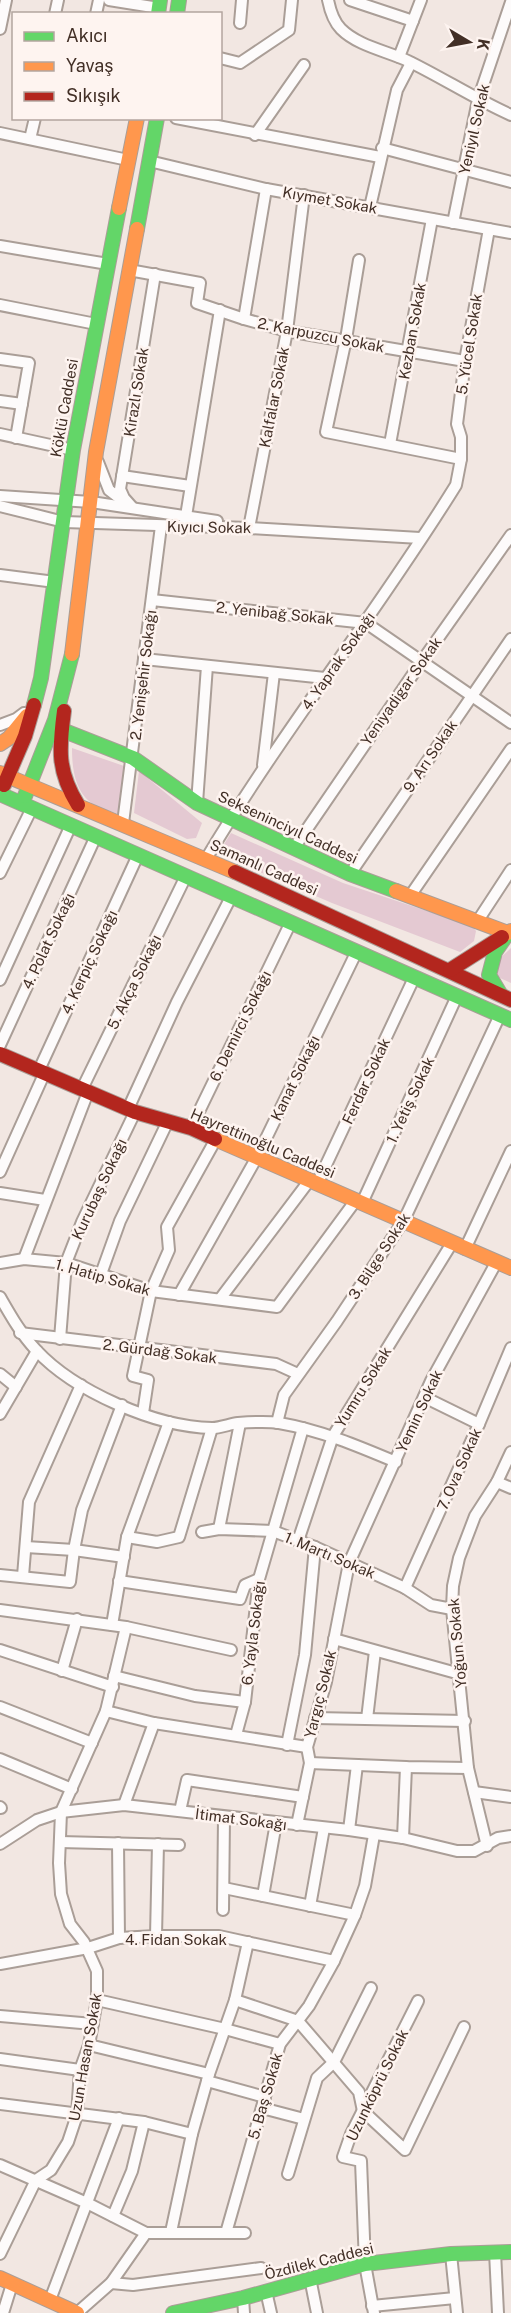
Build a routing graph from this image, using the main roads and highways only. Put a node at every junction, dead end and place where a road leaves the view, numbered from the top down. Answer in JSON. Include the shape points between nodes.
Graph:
{"nodes":[{"id":1,"x":137,"y":120,"type":"edge"},
{"id":2,"x":157,"y":120,"type":"edge"},
{"id":3,"x":72,"y":654,"type":"junction"},
{"id":4,"x":34,"y":705,"type":"junction"},
{"id":5,"x":62,"y":730,"type":"junction"},
{"id":6,"x":0,"y":744,"type":"edge"},
{"id":7,"x":4,"y":775,"type":"edge"},
{"id":8,"x":30,"y":786,"type":"junction"},
{"id":9,"x":0,"y":793,"type":"edge"},
{"id":10,"x":78,"y":805,"type":"junction"},
{"id":11,"x":27,"y":806,"type":"junction"},
{"id":12,"x":510,"y":932,"type":"edge"},
{"id":13,"x":450,"y":970,"type":"junction"},
{"id":14,"x":506,"y":998,"type":"edge"},
{"id":15,"x":506,"y":1018,"type":"edge"},
{"id":16,"x":0,"y":1054,"type":"edge"},
{"id":17,"x":511,"y":1268,"type":"edge"},
{"id":18,"x":511,"y":2252,"type":"edge"},
{"id":19,"x":6,"y":2281,"type":"edge"},
{"id":20,"x":55,"y":2306,"type":"edge"},
{"id":21,"x":197,"y":2310,"type":"edge"},
{"id":22,"x":77,"y":2313,"type":"edge"},
{"id":23,"x":173,"y":2313,"type":"edge"}],
"edges":[{"from":1,"to":4,"type":"main road","name":"Köklü Caddesi","via":[[73,450]]},
{"from":2,"to":3,"type":"main road","via":[[96,452]]},
{"from":3,"to":5,"type":"main road"},
{"from":3,"to":8,"type":"main road","via":[[55,720]]},
{"from":4,"to":6,"type":"main road","via":[[20,726]]},
{"from":4,"to":7,"type":"main road","name":"Köklü Caddesi","via":[[25,736]]},
{"from":5,"to":10,"type":"main road","via":[[61,775]]},
{"from":5,"to":12,"type":"main road","name":"Sekseninciyıl Caddesi","via":[[133,758],[197,803],[350,874]]},
{"from":7,"to":8,"type":"main road","name":"Samanlı Caddesi"},
{"from":7,"to":9,"type":"main road","name":"Köklü Caddesi"},
{"from":8,"to":10,"type":"main road","name":"Samanlı Caddesi"},
{"from":8,"to":11,"type":"main road"},
{"from":9,"to":11,"type":"main road"},
{"from":10,"to":13,"type":"main road","name":"Samanlı Caddesi"},
{"from":11,"to":15,"type":"main road"},
{"from":12,"to":13,"type":"main road"},
{"from":12,"to":14,"type":"main road","via":[[495,952],[489,975]]},
{"from":13,"to":14,"type":"main road","name":"Samanlı Caddesi"},
{"from":16,"to":17,"type":"main road","name":"Hayrettinoğlu Caddesi","via":[[132,1110],[216,1138]]},
{"from":18,"to":21,"type":"main road","name":"Özdilek Caddesi","via":[[364,2264]]},
{"from":19,"to":20,"type":"main road"},
{"from":20,"to":22,"type":"main road"},
{"from":21,"to":23,"type":"main road","name":"Özdilek Caddesi"}]}
